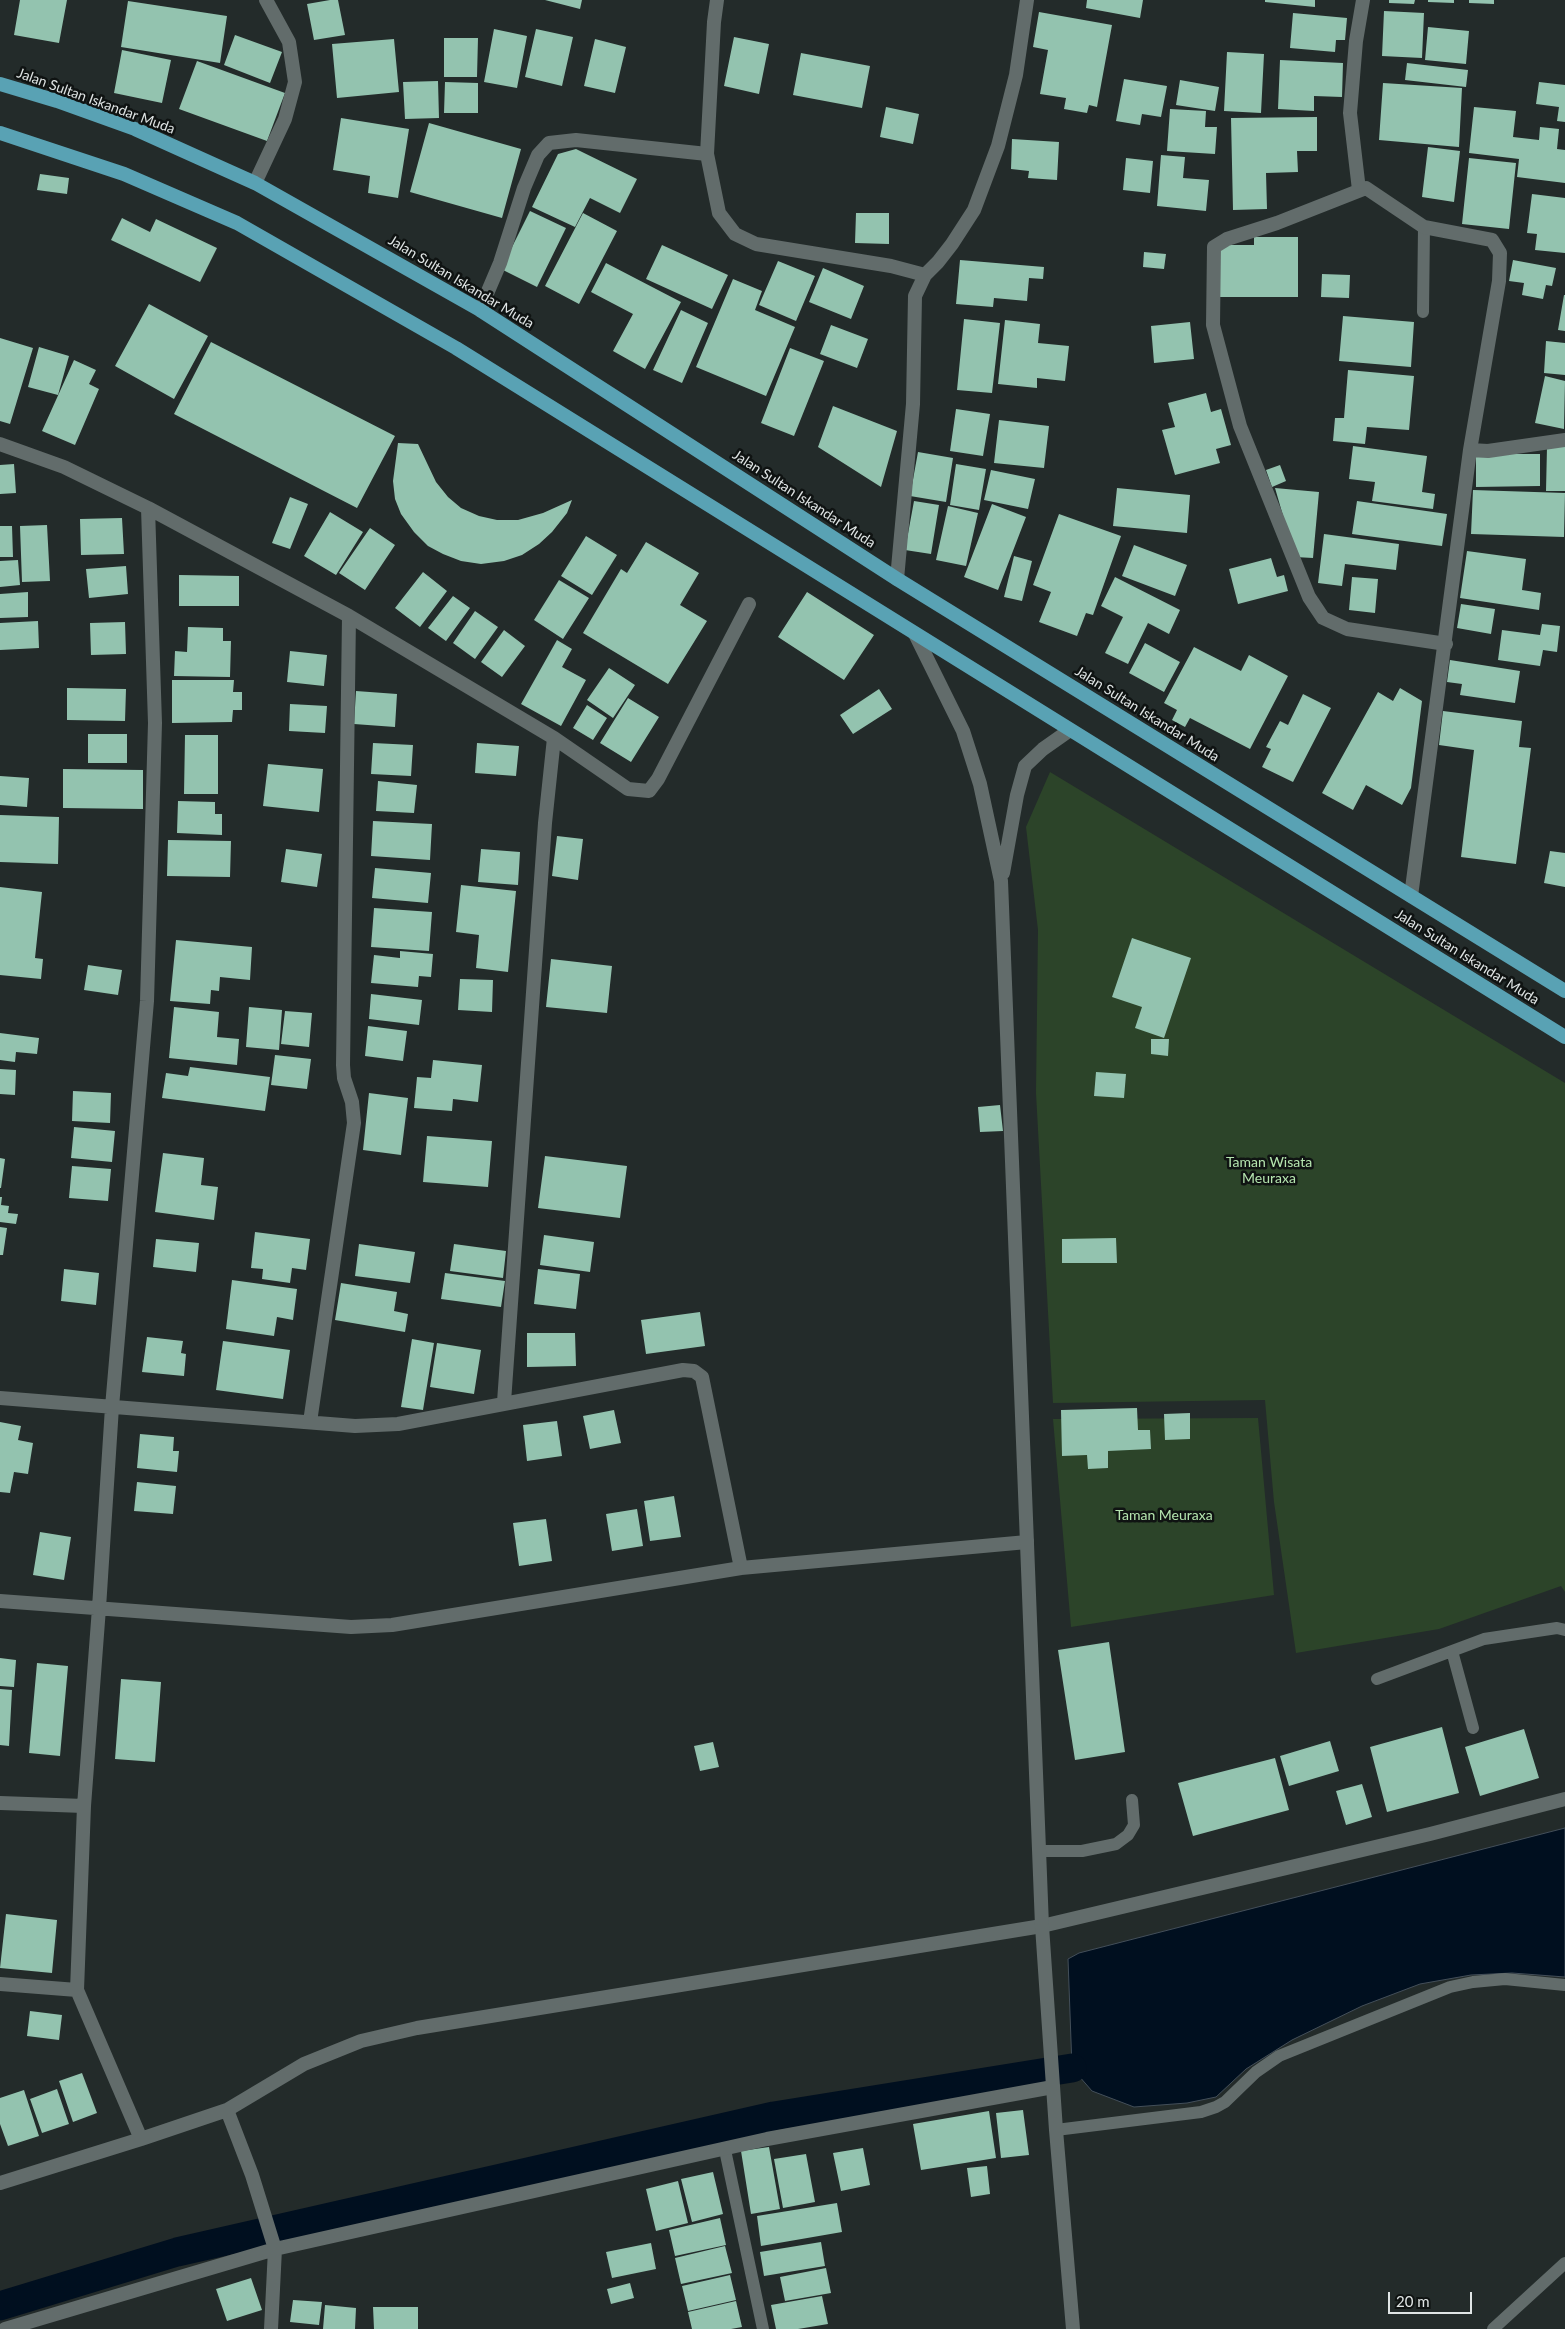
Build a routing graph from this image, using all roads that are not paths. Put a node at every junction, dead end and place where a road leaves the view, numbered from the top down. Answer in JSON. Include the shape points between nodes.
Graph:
{"nodes":[{"id":1,"x":266,"y":0,"type":"edge"},
{"id":2,"x":717,"y":0,"type":"edge"},
{"id":3,"x":1027,"y":0,"type":"edge"},
{"id":4,"x":1363,"y":0,"type":"edge"},
{"id":5,"x":0,"y":84,"type":"edge"},
{"id":6,"x":0,"y":133,"type":"edge"},
{"id":7,"x":707,"y":154,"type":"junction"},
{"id":8,"x":255,"y":183,"type":"junction"},
{"id":9,"x":1359,"y":190,"type":"junction"},
{"id":10,"x":1424,"y":227,"type":"junction"},
{"id":11,"x":925,"y":275,"type":"junction"},
{"id":12,"x":480,"y":310,"type":"junction"},
{"id":13,"x":1422,"y":312,"type":"dead end"},
{"id":14,"x":1565,"y":440,"type":"edge"},
{"id":15,"x":0,"y":444,"type":"edge"},
{"id":16,"x":1470,"y":450,"type":"junction"},
{"id":17,"x":148,"y":508,"type":"junction"},
{"id":18,"x":897,"y":579,"type":"junction"},
{"id":19,"x":749,"y":604,"type":"dead end"},
{"id":20,"x":349,"y":616,"type":"junction"},
{"id":21,"x":915,"y":634,"type":"junction"},
{"id":22,"x":1446,"y":644,"type":"junction"},
{"id":23,"x":1070,"y":730,"type":"junction"},
{"id":24,"x":554,"y":738,"type":"junction"},
{"id":25,"x":1001,"y":881,"type":"junction"},
{"id":26,"x":1411,"y":896,"type":"junction"},
{"id":27,"x":1565,"y":991,"type":"edge"},
{"id":28,"x":1565,"y":1037,"type":"edge"},
{"id":29,"x":0,"y":1398,"type":"edge"},
{"id":30,"x":504,"y":1402,"type":"junction"},
{"id":31,"x":112,"y":1407,"type":"junction"},
{"id":32,"x":310,"y":1422,"type":"junction"},
{"id":33,"x":1026,"y":1542,"type":"junction"},
{"id":34,"x":741,"y":1568,"type":"junction"},
{"id":35,"x":0,"y":1601,"type":"edge"},
{"id":36,"x":99,"y":1608,"type":"junction"},
{"id":37,"x":1565,"y":1630,"type":"edge"},
{"id":38,"x":1452,"y":1651,"type":"junction"},
{"id":39,"x":1377,"y":1679,"type":"dead end"},
{"id":40,"x":1473,"y":1728,"type":"dead end"},
{"id":41,"x":1565,"y":1799,"type":"edge"},
{"id":42,"x":1132,"y":1800,"type":"dead end"},
{"id":43,"x":0,"y":1803,"type":"edge"},
{"id":44,"x":84,"y":1806,"type":"junction"},
{"id":45,"x":1040,"y":1850,"type":"junction"},
{"id":46,"x":1043,"y":1933,"type":"junction"},
{"id":47,"x":0,"y":1984,"type":"edge"},
{"id":48,"x":1565,"y":1986,"type":"edge"},
{"id":49,"x":77,"y":1990,"type":"junction"},
{"id":50,"x":1053,"y":2087,"type":"junction"},
{"id":51,"x":227,"y":2110,"type":"junction"},
{"id":52,"x":1056,"y":2130,"type":"junction"},
{"id":53,"x":141,"y":2138,"type":"junction"},
{"id":54,"x":725,"y":2150,"type":"junction"},
{"id":55,"x":0,"y":2184,"type":"edge"},
{"id":56,"x":273,"y":2245,"type":"junction"},
{"id":57,"x":1565,"y":2263,"type":"edge"},
{"id":58,"x":5,"y":2329,"type":"edge"},
{"id":59,"x":271,"y":2329,"type":"edge"},
{"id":60,"x":763,"y":2329,"type":"edge"},
{"id":61,"x":1073,"y":2329,"type":"edge"},
{"id":62,"x":1493,"y":2329,"type":"edge"}],
"edges":[{"from":1,"to":8,"type":"street","via":[[289,42],[295,82],[284,119]]},
{"from":2,"to":7,"type":"street"},
{"from":3,"to":11,"type":"street","via":[[1016,75],[998,146],[974,210],[948,250]]},
{"from":4,"to":9,"type":"street","via":[[1350,113]]},
{"from":5,"to":8,"type":"highway","name":"Jalan Sultan Iskandar Muda","via":[[134,130]]},
{"from":6,"to":21,"type":"highway","name":"Jalan Sultan Iskandar Muda","via":[[124,174],[237,223],[456,348]]},
{"from":7,"to":11,"type":"street","via":[[719,213],[735,234],[756,244],[891,266]]},
{"from":7,"to":12,"type":"street","via":[[576,140],[549,143],[538,154]]},
{"from":8,"to":12,"type":"highway","name":"Jalan Sultan Iskandar Muda"},
{"from":9,"to":10,"type":"street","via":[[1366,188]]},
{"from":9,"to":22,"type":"street","via":[[1227,239],[1214,247],[1213,325],[1240,426],[1309,597],[1324,618],[1348,629]]},
{"from":10,"to":13,"type":"lane"},
{"from":10,"to":16,"type":"street","via":[[1492,240],[1500,253],[1499,281]]},
{"from":11,"to":18,"type":"street","via":[[915,296],[913,404]]},
{"from":12,"to":18,"type":"highway","name":"Jalan Sultan Iskandar Muda"},
{"from":14,"to":16,"type":"street","via":[[1488,451]]},
{"from":15,"to":17,"type":"street","via":[[64,467]]},
{"from":16,"to":22,"type":"street"},
{"from":17,"to":20,"type":"street"},
{"from":17,"to":31,"type":"street","via":[[154,723],[146,1001]]},
{"from":18,"to":26,"type":"highway","name":"Jalan Sultan Iskandar Muda"},
{"from":19,"to":24,"type":"street","via":[[649,791],[628,789]]},
{"from":20,"to":24,"type":"street"},
{"from":20,"to":32,"type":"street","via":[[343,1065],[354,1123]]},
{"from":21,"to":23,"type":"highway","name":"Jalan Sultan Iskandar Muda"},
{"from":21,"to":25,"type":"street","via":[[963,731],[980,784]]},
{"from":22,"to":26,"type":"street"},
{"from":23,"to":25,"type":"street","via":[[1025,766],[1016,795]]},
{"from":23,"to":28,"type":"highway","name":"Jalan Sultan Iskandar Muda"},
{"from":24,"to":30,"type":"street","via":[[545,823]]},
{"from":25,"to":33,"type":"street"},
{"from":26,"to":27,"type":"highway","name":"Jalan Sultan Iskandar Muda"},
{"from":29,"to":31,"type":"street"},
{"from":30,"to":32,"type":"street","via":[[398,1424],[355,1426]]},
{"from":30,"to":34,"type":"street","via":[[683,1370],[694,1371],[702,1377]]},
{"from":31,"to":32,"type":"street"},
{"from":31,"to":36,"type":"street"},
{"from":33,"to":34,"type":"street"},
{"from":33,"to":45,"type":"street"},
{"from":34,"to":36,"type":"street","via":[[392,1626],[351,1627]]},
{"from":35,"to":36,"type":"street"},
{"from":36,"to":44,"type":"street"},
{"from":37,"to":38,"type":"lane","via":[[1557,1628],[1484,1640]]},
{"from":38,"to":39,"type":"lane"},
{"from":38,"to":40,"type":"lane"},
{"from":41,"to":46,"type":"street"},
{"from":42,"to":45,"type":"lane","via":[[1134,1825],[1128,1836],[1116,1844],[1082,1851]]},
{"from":43,"to":44,"type":"street"},
{"from":44,"to":49,"type":"street"},
{"from":45,"to":46,"type":"street"},
{"from":46,"to":50,"type":"street"},
{"from":46,"to":51,"type":"street","via":[[416,2028],[370,2039],[304,2064]]},
{"from":47,"to":49,"type":"street"},
{"from":48,"to":52,"type":"lane","via":[[1505,1979],[1450,1987],[1279,2056],[1216,2107],[1201,2112]]},
{"from":49,"to":53,"type":"street"},
{"from":50,"to":52,"type":"street"},
{"from":50,"to":54,"type":"street","via":[[767,2139]]},
{"from":51,"to":53,"type":"street"},
{"from":51,"to":56,"type":"street","via":[[252,2174]]},
{"from":52,"to":61,"type":"street"},
{"from":53,"to":55,"type":"street"},
{"from":54,"to":56,"type":"street"},
{"from":54,"to":60,"type":"lane"},
{"from":56,"to":58,"type":"street"},
{"from":56,"to":59,"type":"street","via":[[276,2266]]},
{"from":57,"to":62,"type":"lane"}]}
